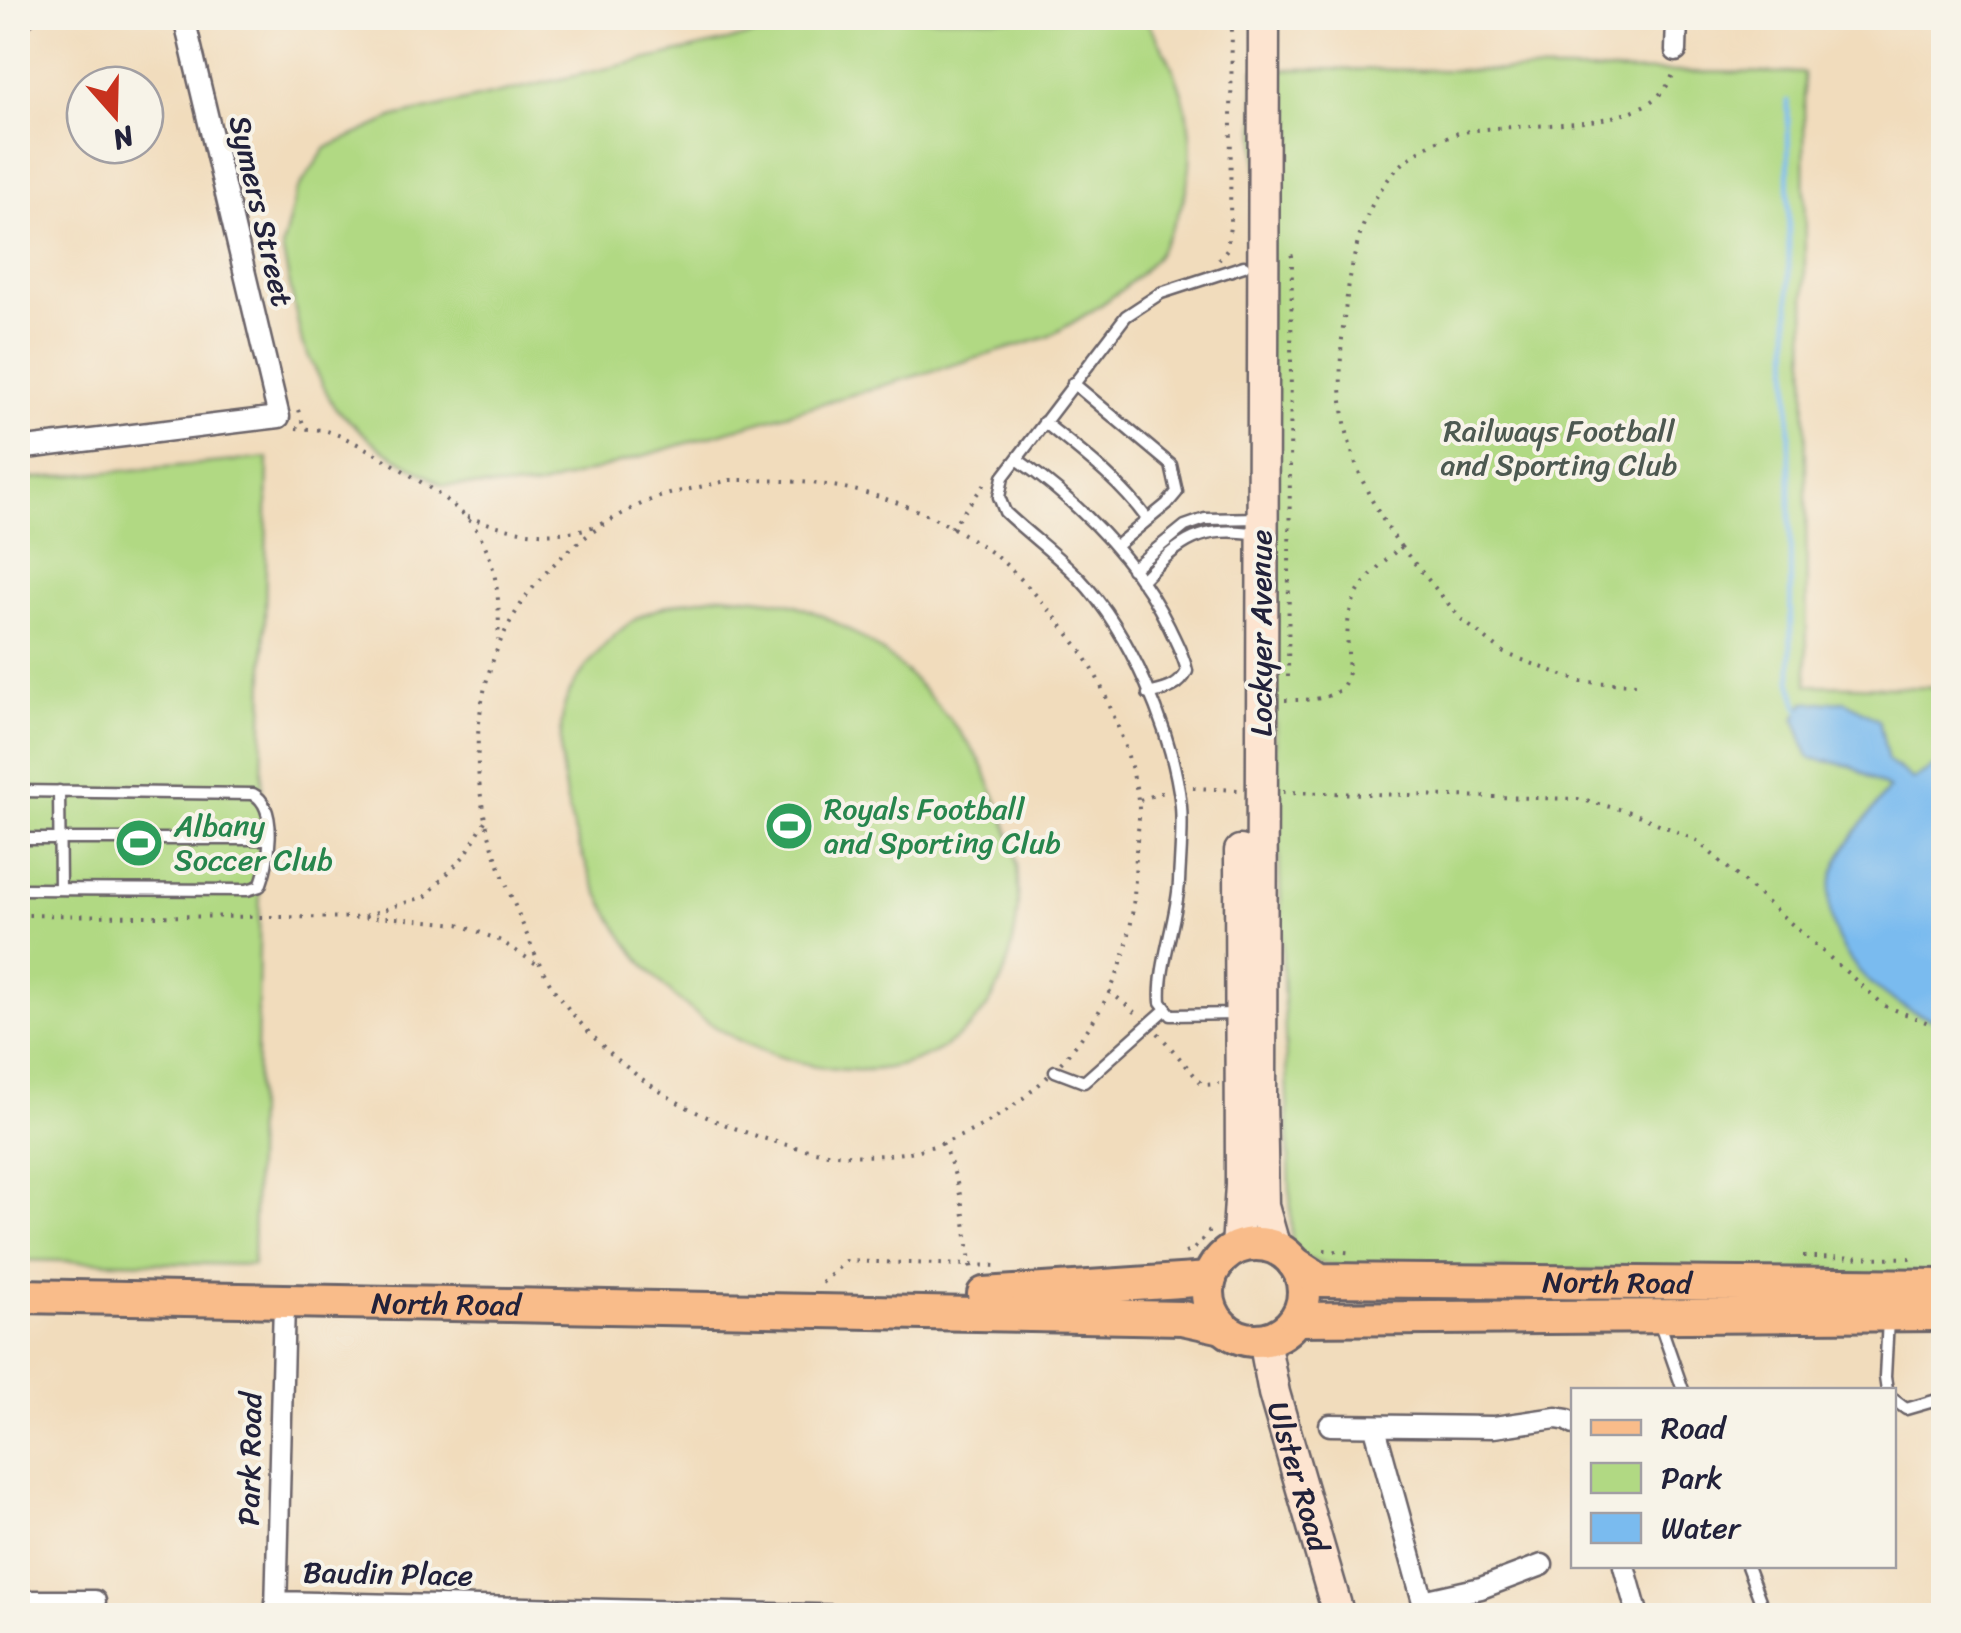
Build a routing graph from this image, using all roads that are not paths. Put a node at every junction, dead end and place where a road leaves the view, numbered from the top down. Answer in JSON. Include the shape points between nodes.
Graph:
{"nodes":[{"id":1,"x":184,"y":18,"type":"edge"},
{"id":2,"x":1244,"y":18,"type":"edge"},
{"id":3,"x":1264,"y":18,"type":"edge"},
{"id":4,"x":1677,"y":18,"type":"edge"},
{"id":5,"x":1676,"y":52,"type":"road end"},
{"id":6,"x":1231,"y":264,"type":"junction"},
{"id":7,"x":1073,"y":383,"type":"junction"},
{"id":8,"x":1044,"y":422,"type":"junction"},
{"id":9,"x":18,"y":448,"type":"edge"},
{"id":10,"x":1016,"y":459,"type":"junction"},
{"id":11,"x":1148,"y":520,"type":"junction"},
{"id":12,"x":1251,"y":525,"type":"junction"},
{"id":13,"x":1116,"y":546,"type":"junction"},
{"id":14,"x":1132,"y":569,"type":"junction"},
{"id":15,"x":1141,"y":580,"type":"junction"},
{"id":16,"x":1148,"y":694,"type":"junction"},
{"id":17,"x":18,"y":791,"type":"edge"},
{"id":18,"x":60,"y":791,"type":"junction"},
{"id":19,"x":1251,"y":791,"type":"junction"},
{"id":20,"x":18,"y":839,"type":"edge"},
{"id":21,"x":60,"y":839,"type":"junction"},
{"id":22,"x":268,"y":839,"type":"junction"},
{"id":23,"x":60,"y":889,"type":"junction"},
{"id":24,"x":18,"y":890,"type":"edge"},
{"id":25,"x":1165,"y":1010,"type":"junction"},
{"id":26,"x":1250,"y":1015,"type":"junction"},
{"id":27,"x":1055,"y":1071,"type":"road end"},
{"id":28,"x":1237,"y":1248,"type":"junction"},
{"id":29,"x":1284,"y":1256,"type":"junction"},
{"id":30,"x":1210,"y":1279,"type":"junction"},
{"id":31,"x":1944,"y":1286,"type":"edge"},
{"id":32,"x":18,"y":1296,"type":"edge"},
{"id":33,"x":284,"y":1303,"type":"junction"},
{"id":34,"x":876,"y":1310,"type":"junction"},
{"id":35,"x":1888,"y":1312,"type":"junction"},
{"id":36,"x":1944,"y":1314,"type":"edge"},
{"id":37,"x":1657,"y":1315,"type":"junction"},
{"id":38,"x":1296,"y":1319,"type":"junction"},
{"id":39,"x":1223,"y":1327,"type":"junction"},
{"id":40,"x":1264,"y":1339,"type":"junction"},
{"id":41,"x":1682,"y":1388,"type":"edge"},
{"id":42,"x":1888,"y":1388,"type":"edge"},
{"id":43,"x":1944,"y":1398,"type":"edge"},
{"id":44,"x":1896,"y":1405,"type":"edge"},
{"id":45,"x":1571,"y":1422,"type":"edge"},
{"id":46,"x":1330,"y":1425,"type":"dead end"},
{"id":47,"x":1375,"y":1428,"type":"junction"},
{"id":48,"x":1542,"y":1565,"type":"dead end"},
{"id":49,"x":1625,"y":1568,"type":"edge"},
{"id":50,"x":1747,"y":1568,"type":"edge"},
{"id":51,"x":18,"y":1601,"type":"edge"},
{"id":52,"x":95,"y":1602,"type":"dead end"},
{"id":53,"x":1425,"y":1608,"type":"edge"},
{"id":54,"x":276,"y":1609,"type":"edge"},
{"id":55,"x":858,"y":1616,"type":"edge"},
{"id":56,"x":1339,"y":1616,"type":"edge"},
{"id":57,"x":1638,"y":1616,"type":"edge"},
{"id":58,"x":1766,"y":1616,"type":"edge"}],
"edges":[{"from":1,"to":9,"type":"street","name":"Symers Street","via":[[278,417]]},
{"from":2,"to":6,"type":"main road","name":"Lockyer Avenue"},
{"from":3,"to":12,"type":"main road","name":"Lockyer Avenue"},
{"from":4,"to":5,"type":"street"},
{"from":6,"to":7,"type":"lane","via":[[1161,292],[1126,316]]},
{"from":6,"to":12,"type":"main road","name":"Lockyer Avenue"},
{"from":7,"to":8,"type":"lane"},
{"from":7,"to":11,"type":"lane","via":[[1171,465],[1178,492]]},
{"from":8,"to":10,"type":"lane"},
{"from":8,"to":11,"type":"lane","via":[[1109,474]]},
{"from":10,"to":13,"type":"lane"},
{"from":10,"to":16,"type":"lane","via":[[999,487],[1006,512],[1092,594]]},
{"from":11,"to":13,"type":"lane"},
{"from":12,"to":14,"type":"lane","via":[[1205,518]]},
{"from":12,"to":15,"type":"lane","via":[[1192,536]]},
{"from":12,"to":19,"type":"main road","name":"Lockyer Avenue"},
{"from":12,"to":19,"type":"main road","name":"Lockyer Avenue","via":[[1260,698]]},
{"from":13,"to":14,"type":"lane"},
{"from":14,"to":15,"type":"lane"},
{"from":15,"to":16,"type":"lane","via":[[1187,671],[1174,686]]},
{"from":16,"to":25,"type":"lane","via":[[1171,750],[1181,807],[1178,906],[1160,993]]},
{"from":17,"to":18,"type":"lane"},
{"from":18,"to":21,"type":"lane"},
{"from":18,"to":22,"type":"lane","via":[[253,794],[268,810]]},
{"from":19,"to":26,"type":"main road","name":"Lockyer Avenue"},
{"from":20,"to":21,"type":"lane"},
{"from":21,"to":22,"type":"lane"},
{"from":21,"to":23,"type":"lane"},
{"from":22,"to":23,"type":"lane","via":[[266,873],[260,886],[247,890]]},
{"from":23,"to":24,"type":"lane"},
{"from":25,"to":26,"type":"lane","via":[[1195,1018]]},
{"from":25,"to":27,"type":"lane","via":[[1084,1082]]},
{"from":26,"to":28,"type":"main road","name":"Lockyer Avenue"},
{"from":26,"to":29,"type":"main road","name":"Lockyer Avenue","via":[[1263,1206]]},
{"from":28,"to":29,"type":"main road","via":[[1250,1244]]},
{"from":28,"to":30,"type":"main road"},
{"from":29,"to":31,"type":"main road","name":"North Road","via":[[1320,1280]]},
{"from":29,"to":38,"type":"main road","via":[[1300,1274],[1304,1297]]},
{"from":30,"to":34,"type":"main road","name":"North Road","via":[[972,1294]]},
{"from":30,"to":39,"type":"main road","via":[[1210,1304]]},
{"from":32,"to":33,"type":"main road","name":"North Road"},
{"from":33,"to":34,"type":"main road","name":"North Road"},
{"from":33,"to":54,"type":"street","name":"Park Road"},
{"from":34,"to":39,"type":"main road","name":"North Road","via":[[1182,1318]]},
{"from":35,"to":36,"type":"main road","name":"North Road"},
{"from":35,"to":37,"type":"main road","name":"North Road"},
{"from":35,"to":42,"type":"lane"},
{"from":37,"to":38,"type":"main road","name":"North Road"},
{"from":37,"to":41,"type":"lane"},
{"from":38,"to":40,"type":"main road"},
{"from":39,"to":40,"type":"main road","via":[[1242,1338]]},
{"from":40,"to":56,"type":"main road","name":"Ulster Road"},
{"from":43,"to":44,"type":"lane","via":[[1906,1409]]},
{"from":45,"to":47,"type":"street"},
{"from":46,"to":47,"type":"street"},
{"from":47,"to":53,"type":"street"},
{"from":48,"to":53,"type":"street"},
{"from":49,"to":57,"type":"street"},
{"from":50,"to":58,"type":"lane"},
{"from":51,"to":52,"type":"street"},
{"from":54,"to":55,"type":"street","name":"Baudin Place"}]}
